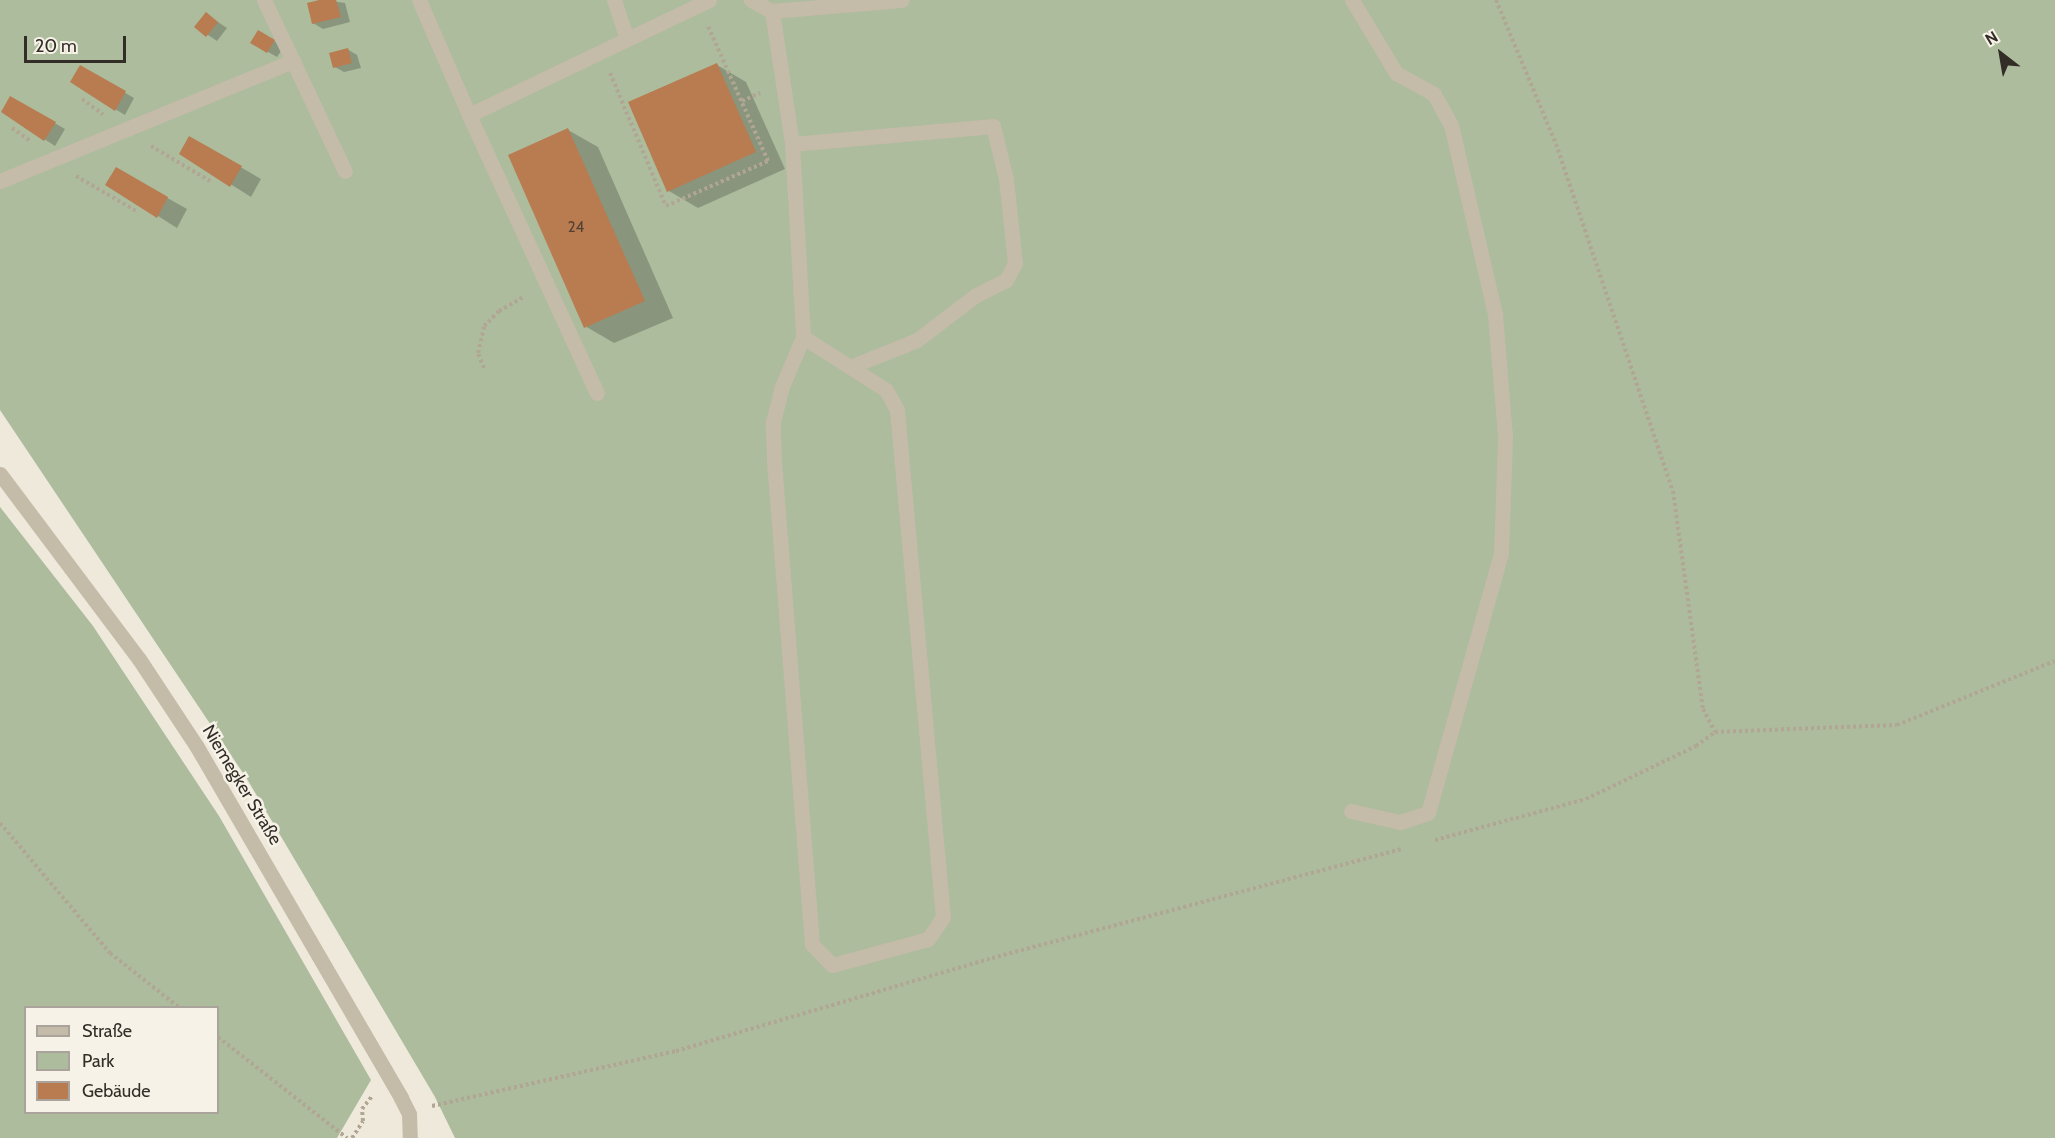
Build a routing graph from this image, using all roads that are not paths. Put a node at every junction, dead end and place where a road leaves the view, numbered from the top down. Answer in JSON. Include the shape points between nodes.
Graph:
{"nodes":[{"id":1,"x":264,"y":0,"type":"edge"},
{"id":2,"x":419,"y":0,"type":"edge"},
{"id":3,"x":614,"y":0,"type":"edge"},
{"id":4,"x":709,"y":0,"type":"edge"},
{"id":5,"x":751,"y":0,"type":"edge"},
{"id":6,"x":902,"y":0,"type":"edge"},
{"id":7,"x":1352,"y":0,"type":"edge"},
{"id":8,"x":772,"y":10,"type":"junction"},
{"id":9,"x":627,"y":39,"type":"junction"},
{"id":10,"x":293,"y":61,"type":"junction"},
{"id":11,"x":469,"y":115,"type":"junction"},
{"id":12,"x":792,"y":144,"type":"junction"},
{"id":13,"x":345,"y":171,"type":"dead end"},
{"id":14,"x":0,"y":181,"type":"edge"},
{"id":15,"x":803,"y":337,"type":"junction"},
{"id":16,"x":850,"y":367,"type":"junction"},
{"id":17,"x":597,"y":393,"type":"dead end"},
{"id":18,"x":0,"y":474,"type":"edge"},
{"id":19,"x":1351,"y":811,"type":"dead end"},
{"id":20,"x":410,"y":1138,"type":"edge"}],
"edges":[{"from":1,"to":10,"type":"street"},
{"from":2,"to":11,"type":"street"},
{"from":3,"to":9,"type":"street"},
{"from":4,"to":9,"type":"street"},
{"from":5,"to":8,"type":"street"},
{"from":6,"to":8,"type":"street"},
{"from":7,"to":19,"type":"street","via":[[1396,73],[1434,94],[1451,125],[1495,314],[1505,436],[1501,553],[1428,813],[1400,822]]},
{"from":8,"to":12,"type":"street"},
{"from":9,"to":11,"type":"street"},
{"from":10,"to":13,"type":"street"},
{"from":10,"to":14,"type":"street"},
{"from":11,"to":17,"type":"street"},
{"from":12,"to":15,"type":"street"},
{"from":12,"to":16,"type":"street","via":[[993,126],[1006,179],[1015,263],[1006,280],[976,296],[917,340]]},
{"from":15,"to":16,"type":"street"},
{"from":15,"to":16,"type":"street","via":[[781,389],[773,422],[774,459],[812,944],[832,965],[928,939],[943,917],[897,410],[886,390]]},
{"from":18,"to":20,"type":"street","name":"Niemegker Straße","via":[[132,650],[197,747],[392,1082],[409,1114]]}]}
